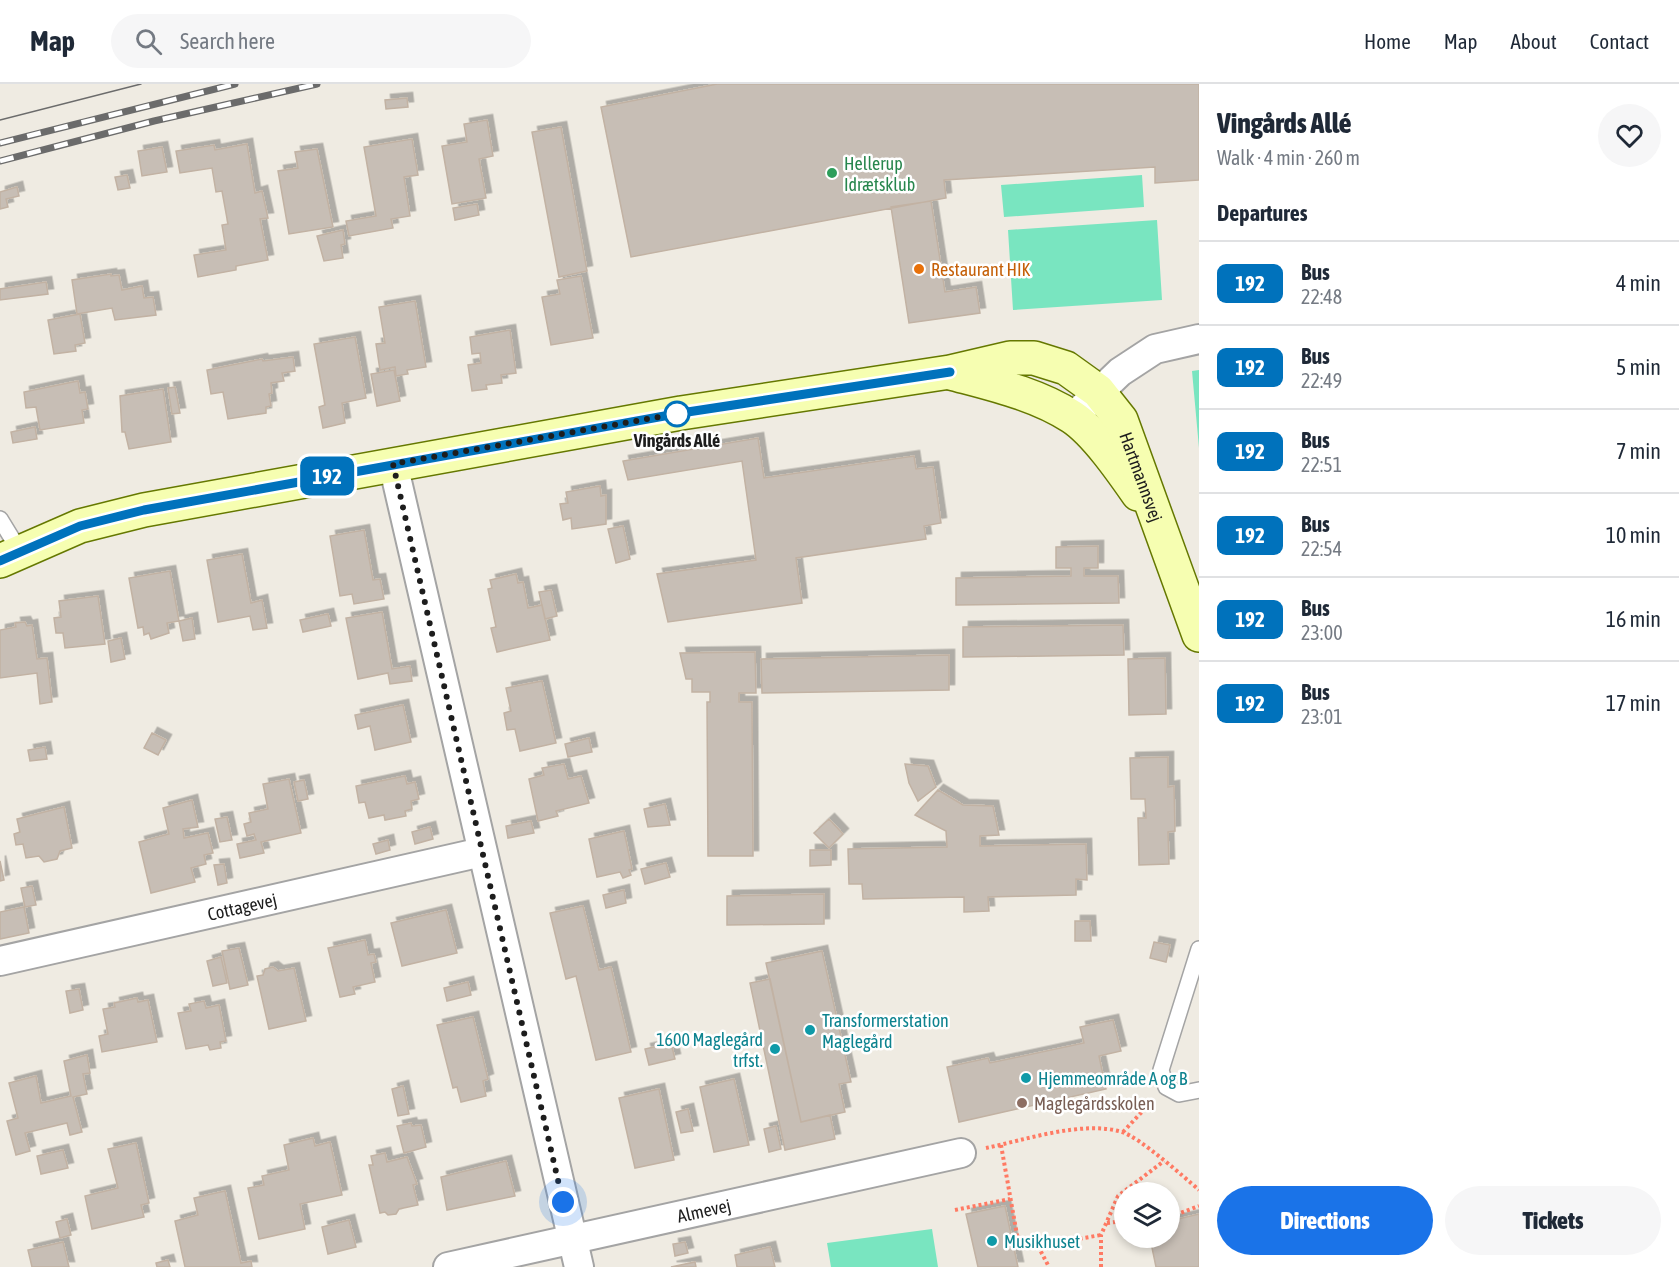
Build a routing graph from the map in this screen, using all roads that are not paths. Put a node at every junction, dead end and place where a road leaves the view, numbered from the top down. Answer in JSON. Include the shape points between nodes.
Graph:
{"nodes":[{"id":1,"x":1199,"y":339,"type":"edge"},
{"id":2,"x":950,"y":372,"type":"junction"},
{"id":3,"x":1098,"y":391,"type":"junction"},
{"id":4,"x":1073,"y":417,"type":"junction"},
{"id":5,"x":393,"y":464,"type":"junction"},
{"id":6,"x":1155,"y":516,"type":"junction"},
{"id":7,"x":0,"y":519,"type":"edge"},
{"id":8,"x":10,"y":555,"type":"edge"},
{"id":9,"x":1199,"y":635,"type":"edge"},
{"id":10,"x":482,"y":852,"type":"junction"},
{"id":11,"x":1199,"y":949,"type":"edge"},
{"id":12,"x":0,"y":961,"type":"edge"},
{"id":13,"x":1199,"y":1090,"type":"edge"},
{"id":14,"x":962,"y":1153,"type":"road end"},
{"id":15,"x":572,"y":1239,"type":"junction"},
{"id":16,"x":448,"y":1267,"type":"edge"},
{"id":17,"x":579,"y":1267,"type":"edge"}],
"edges":[{"from":1,"to":3,"type":"street","via":[[1155,349]]},
{"from":2,"to":3,"type":"street","name":"Hartmannsvej","via":[[1010,357],[1034,358],[1066,368]]},
{"from":2,"to":4,"type":"street","name":"Hartmannsvej","via":[[1016,391]]},
{"from":2,"to":5,"type":"street","name":"Hartmannsvej","via":[[681,413]]},
{"from":3,"to":4,"type":"street"},
{"from":3,"to":6,"type":"street","name":"Hartmannsvej","via":[[1121,420]]},
{"from":4,"to":6,"type":"street","name":"Hartmannsvej","via":[[1113,459]]},
{"from":5,"to":8,"type":"street","name":"Hartmannsvej","via":[[144,510],[80,526]]},
{"from":5,"to":10,"type":"street"},
{"from":6,"to":9,"type":"street"},
{"from":7,"to":8,"type":"lane"},
{"from":10,"to":12,"type":"street","name":"Cottagevej"},
{"from":10,"to":15,"type":"street"},
{"from":11,"to":13,"type":"lane","via":[[1161,1070],[1166,1087],[1179,1094]]},
{"from":14,"to":15,"type":"street","name":"Almevej"},
{"from":15,"to":16,"type":"street","name":"Almevej"},
{"from":15,"to":17,"type":"street"}]}
